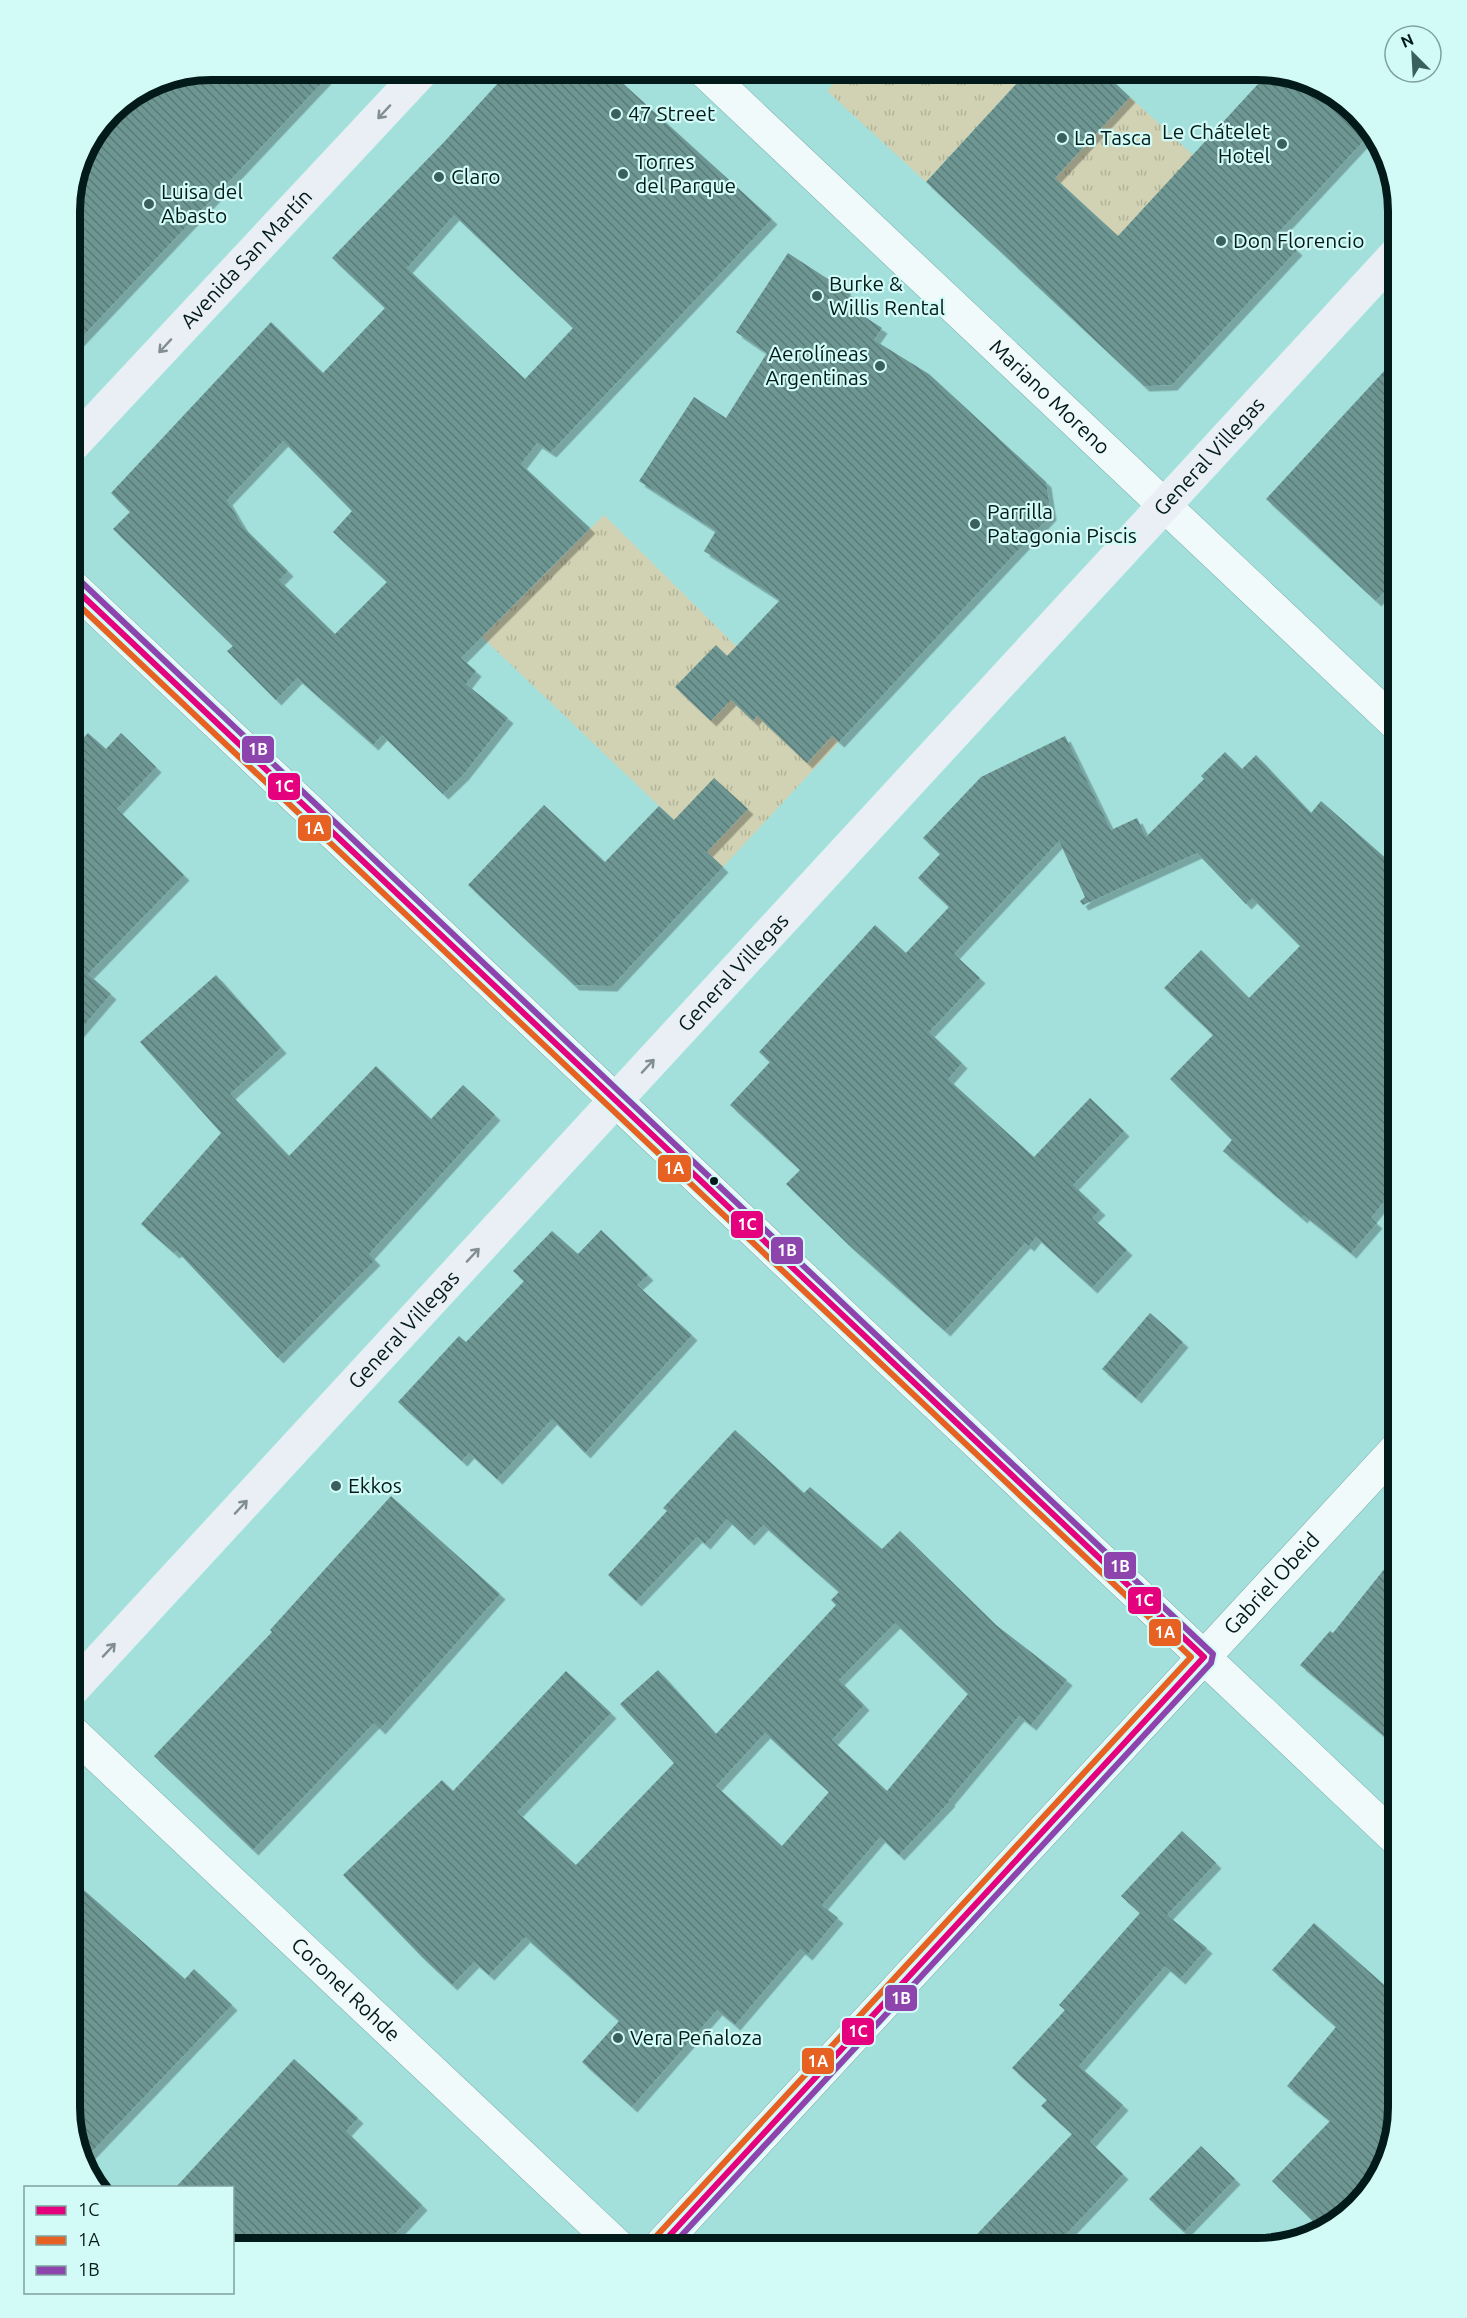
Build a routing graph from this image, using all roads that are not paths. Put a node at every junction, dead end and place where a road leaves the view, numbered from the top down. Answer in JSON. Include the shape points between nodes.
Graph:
{"nodes":[{"id":1,"x":414,"y":80,"type":"edge"},
{"id":2,"x":714,"y":80,"type":"edge"},
{"id":3,"x":1388,"y":263,"type":"edge"},
{"id":4,"x":80,"y":437,"type":"edge"},
{"id":5,"x":1164,"y":506,"type":"junction"},
{"id":6,"x":80,"y":593,"type":"edge"},
{"id":7,"x":1388,"y":717,"type":"edge"},
{"id":8,"x":616,"y":1100,"type":"junction"},
{"id":9,"x":1388,"y":1458,"type":"edge"},
{"id":10,"x":1204,"y":1657,"type":"junction"},
{"id":11,"x":79,"y":1682,"type":"edge"},
{"id":12,"x":79,"y":1739,"type":"edge"},
{"id":13,"x":1388,"y":1832,"type":"edge"},
{"id":14,"x":609,"y":2238,"type":"edge"},
{"id":15,"x":667,"y":2238,"type":"edge"}],
"edges":[{"from":1,"to":4,"type":"main road","name":"Avenida San Martín","one_way":true},
{"from":2,"to":5,"type":"street","name":"Mariano Moreno"},
{"from":3,"to":5,"type":"main road","name":"General Villegas"},
{"from":5,"to":7,"type":"street","name":"Mariano Moreno"},
{"from":8,"to":5,"type":"main road","name":"General Villegas","one_way":true},
{"from":6,"to":8,"type":"street"},
{"from":8,"to":10,"type":"street"},
{"from":11,"to":8,"type":"main road","name":"General Villegas","one_way":true},
{"from":9,"to":10,"type":"street","name":"Gabriel Obeid"},
{"from":10,"to":13,"type":"street"},
{"from":10,"to":15,"type":"street","name":"Gabriel Obeid"},
{"from":12,"to":14,"type":"street","name":"Coronel Rohde"}]}
